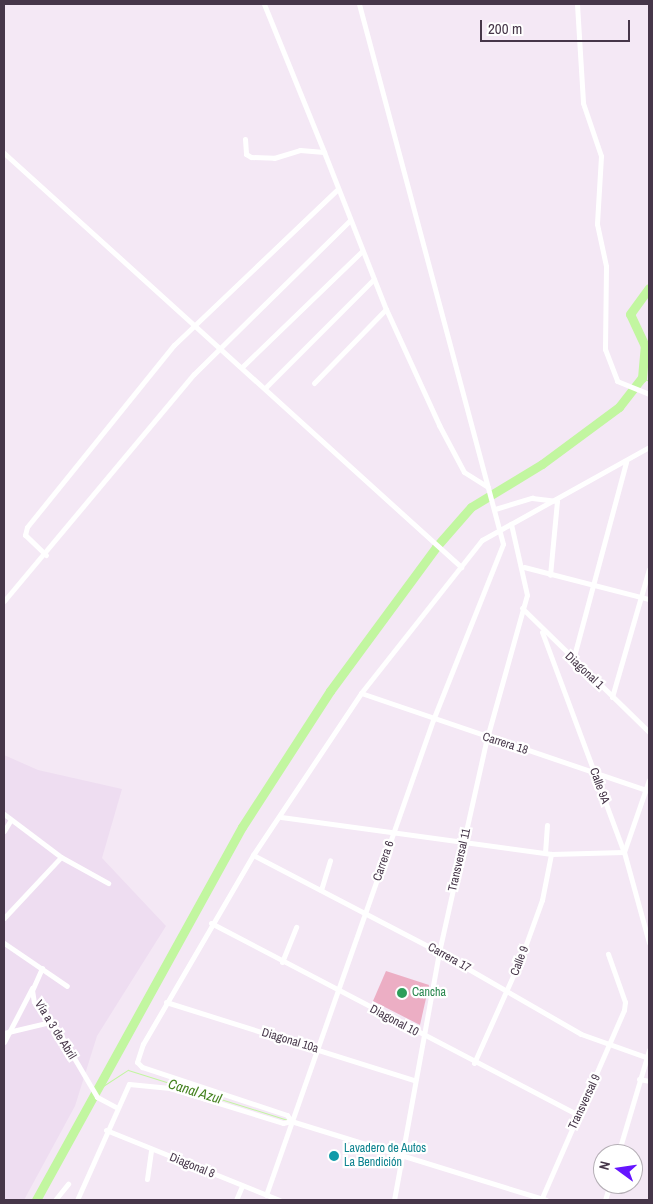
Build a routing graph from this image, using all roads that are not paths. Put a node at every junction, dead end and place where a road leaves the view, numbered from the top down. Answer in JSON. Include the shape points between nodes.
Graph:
{"nodes":[{"id":1,"x":264,"y":4,"type":"edge"},
{"id":2,"x":358,"y":4,"type":"edge"},
{"id":3,"x":577,"y":4,"type":"edge"},
{"id":4,"x":245,"y":139,"type":"dead end"},
{"id":5,"x":324,"y":152,"type":"junction"},
{"id":6,"x":4,"y":153,"type":"edge"},
{"id":7,"x":338,"y":189,"type":"junction"},
{"id":8,"x":349,"y":221,"type":"junction"},
{"id":9,"x":362,"y":251,"type":"junction"},
{"id":10,"x":374,"y":279,"type":"junction"},
{"id":11,"x":386,"y":309,"type":"junction"},
{"id":12,"x":195,"y":323,"type":"junction"},
{"id":13,"x":220,"y":346,"type":"junction"},
{"id":14,"x":242,"y":367,"type":"junction"},
{"id":15,"x":314,"y":384,"type":"dead end"},
{"id":16,"x":265,"y":388,"type":"junction"},
{"id":17,"x":649,"y":394,"type":"edge"},
{"id":18,"x":649,"y":447,"type":"edge"},
{"id":19,"x":626,"y":462,"type":"junction"},
{"id":20,"x":488,"y":487,"type":"junction"},
{"id":21,"x":557,"y":501,"type":"junction"},
{"id":22,"x":495,"y":509,"type":"junction"},
{"id":23,"x":512,"y":524,"type":"junction"},
{"id":24,"x":502,"y":528,"type":"junction"},
{"id":25,"x":46,"y":555,"type":"junction"},
{"id":26,"x":524,"y":566,"type":"junction"},
{"id":27,"x":461,"y":567,"type":"junction"},
{"id":28,"x":649,"y":569,"type":"edge"},
{"id":29,"x":550,"y":575,"type":"junction"},
{"id":30,"x":594,"y":586,"type":"junction"},
{"id":31,"x":640,"y":597,"type":"junction"},
{"id":32,"x":649,"y":599,"type":"edge"},
{"id":33,"x":4,"y":601,"type":"edge"},
{"id":34,"x":522,"y":608,"type":"junction"},
{"id":35,"x":542,"y":632,"type":"junction"},
{"id":36,"x":573,"y":660,"type":"junction"},
{"id":37,"x":361,"y":693,"type":"junction"},
{"id":38,"x":612,"y":697,"type":"junction"},
{"id":39,"x":434,"y":720,"type":"junction"},
{"id":40,"x":649,"y":732,"type":"edge"},
{"id":41,"x":487,"y":738,"type":"junction"},
{"id":42,"x":594,"y":773,"type":"junction"},
{"id":43,"x":649,"y":780,"type":"edge"},
{"id":44,"x":648,"y":790,"type":"edge"},
{"id":45,"x":4,"y":814,"type":"edge"},
{"id":46,"x":281,"y":817,"type":"junction"},
{"id":47,"x":10,"y":821,"type":"junction"},
{"id":48,"x":547,"y":825,"type":"dead end"},
{"id":49,"x":4,"y":832,"type":"edge"},
{"id":50,"x":394,"y":833,"type":"junction"},
{"id":51,"x":464,"y":842,"type":"junction"},
{"id":52,"x":624,"y":852,"type":"junction"},
{"id":53,"x":545,"y":853,"type":"junction"},
{"id":54,"x":551,"y":854,"type":"junction"},
{"id":55,"x":253,"y":855,"type":"junction"},
{"id":56,"x":61,"y":857,"type":"junction"},
{"id":57,"x":330,"y":860,"type":"dead end"},
{"id":58,"x":108,"y":883,"type":"dead end"},
{"id":59,"x":321,"y":890,"type":"junction"},
{"id":60,"x":366,"y":913,"type":"junction"},
{"id":61,"x":4,"y":918,"type":"edge"},
{"id":62,"x":211,"y":923,"type":"junction"},
{"id":63,"x":296,"y":927,"type":"dead end"},
{"id":64,"x":4,"y":943,"type":"edge"},
{"id":65,"x":649,"y":943,"type":"edge"},
{"id":66,"x":439,"y":952,"type":"junction"},
{"id":67,"x":608,"y":954,"type":"dead end"},
{"id":68,"x":282,"y":962,"type":"junction"},
{"id":69,"x":42,"y":968,"type":"junction"},
{"id":70,"x":67,"y":986,"type":"dead end"},
{"id":71,"x":33,"y":988,"type":"junction"},
{"id":72,"x":508,"y":990,"type":"junction"},
{"id":73,"x":340,"y":992,"type":"junction"},
{"id":74,"x":166,"y":1002,"type":"junction"},
{"id":75,"x":50,"y":1022,"type":"junction"},
{"id":76,"x":6,"y":1034,"type":"edge"},
{"id":77,"x":422,"y":1036,"type":"junction"},
{"id":78,"x":4,"y":1042,"type":"edge"},
{"id":79,"x":611,"y":1045,"type":"junction"},
{"id":80,"x":317,"y":1050,"type":"junction"},
{"id":81,"x":649,"y":1050,"type":"edge"},
{"id":82,"x":646,"y":1058,"type":"junction"},
{"id":83,"x":474,"y":1063,"type":"junction"},
{"id":84,"x":639,"y":1079,"type":"junction"},
{"id":85,"x":414,"y":1080,"type":"junction"},
{"id":86,"x":649,"y":1081,"type":"edge"},
{"id":87,"x":116,"y":1107,"type":"junction"},
{"id":88,"x":579,"y":1115,"type":"junction"},
{"id":89,"x":291,"y":1121,"type":"junction"},
{"id":90,"x":106,"y":1130,"type":"junction"},
{"id":91,"x":621,"y":1144,"type":"edge"},
{"id":92,"x":151,"y":1150,"type":"junction"},
{"id":93,"x":402,"y":1156,"type":"junction"},
{"id":94,"x":147,"y":1179,"type":"dead end"},
{"id":95,"x":68,"y":1184,"type":"dead end"},
{"id":96,"x":242,"y":1186,"type":"junction"},
{"id":97,"x":266,"y":1195,"type":"junction"},
{"id":98,"x":55,"y":1200,"type":"edge"},
{"id":99,"x":77,"y":1200,"type":"edge"},
{"id":100,"x":236,"y":1200,"type":"edge"},
{"id":101,"x":279,"y":1200,"type":"edge"},
{"id":102,"x":394,"y":1200,"type":"edge"},
{"id":103,"x":543,"y":1200,"type":"edge"}],
"edges":[{"from":1,"to":5,"type":"street"},
{"from":2,"to":20,"type":"street"},
{"from":3,"to":17,"type":"street","via":[[583,103],[601,156],[597,224],[606,266],[605,349],[617,381]]},
{"from":4,"to":5,"type":"street","via":[[246,154],[251,157],[274,158],[300,150]]},
{"from":5,"to":7,"type":"street"},
{"from":6,"to":12,"type":"street"},
{"from":7,"to":8,"type":"street"},
{"from":7,"to":12,"type":"street"},
{"from":8,"to":9,"type":"street"},
{"from":8,"to":13,"type":"street"},
{"from":9,"to":10,"type":"street"},
{"from":9,"to":14,"type":"street"},
{"from":10,"to":11,"type":"street"},
{"from":10,"to":16,"type":"street"},
{"from":11,"to":15,"type":"street"},
{"from":11,"to":20,"type":"street","via":[[464,472]]},
{"from":12,"to":13,"type":"street"},
{"from":12,"to":25,"type":"street","via":[[27,527],[25,535]]},
{"from":13,"to":14,"type":"street"},
{"from":13,"to":25,"type":"street"},
{"from":14,"to":16,"type":"street"},
{"from":16,"to":27,"type":"street"},
{"from":18,"to":19,"type":"street"},
{"from":19,"to":21,"type":"street"},
{"from":19,"to":30,"type":"street"},
{"from":20,"to":22,"type":"street"},
{"from":21,"to":22,"type":"street","via":[[532,498]]},
{"from":21,"to":23,"type":"street"},
{"from":21,"to":29,"type":"street"},
{"from":22,"to":24,"type":"street"},
{"from":23,"to":24,"type":"street"},
{"from":23,"to":26,"type":"street","name":"Transversal 11"},
{"from":24,"to":27,"type":"street","via":[[482,540]]},
{"from":24,"to":39,"type":"street","name":"Carrera 6","via":[[503,544]]},
{"from":25,"to":33,"type":"street"},
{"from":26,"to":29,"type":"street"},
{"from":26,"to":34,"type":"street","name":"Transversal 11","via":[[527,589]]},
{"from":27,"to":37,"type":"street"},
{"from":28,"to":31,"type":"street"},
{"from":29,"to":30,"type":"street"},
{"from":30,"to":31,"type":"street"},
{"from":30,"to":36,"type":"street"},
{"from":31,"to":32,"type":"street"},
{"from":31,"to":38,"type":"street"},
{"from":34,"to":35,"type":"street","name":"Diagonal 1"},
{"from":34,"to":41,"type":"street","name":"Transversal 11"},
{"from":35,"to":36,"type":"street","name":"Diagonal 1"},
{"from":35,"to":42,"type":"street","name":"Calle 9A"},
{"from":36,"to":38,"type":"street","name":"Diagonal 1"},
{"from":37,"to":39,"type":"street","name":"Carrera 18"},
{"from":37,"to":46,"type":"street"},
{"from":38,"to":40,"type":"street","name":"Diagonal 1"},
{"from":39,"to":41,"type":"street","name":"Carrera 18"},
{"from":39,"to":50,"type":"street","name":"Carrera 6"},
{"from":41,"to":42,"type":"street","name":"Carrera 18"},
{"from":41,"to":51,"type":"street","name":"Transversal 11"},
{"from":42,"to":44,"type":"street","name":"Carrera 18"},
{"from":42,"to":52,"type":"street","name":"Calle 9A"},
{"from":43,"to":44,"type":"street"},
{"from":44,"to":52,"type":"street"},
{"from":45,"to":47,"type":"street"},
{"from":46,"to":50,"type":"street"},
{"from":46,"to":55,"type":"street"},
{"from":47,"to":49,"type":"street"},
{"from":47,"to":56,"type":"street","via":[[41,838]]},
{"from":48,"to":53,"type":"street"},
{"from":50,"to":51,"type":"street"},
{"from":50,"to":60,"type":"street","name":"Carrera 6"},
{"from":51,"to":53,"type":"street"},
{"from":51,"to":66,"type":"street","name":"Transversal 11"},
{"from":52,"to":54,"type":"street"},
{"from":52,"to":65,"type":"street","name":"Calle 9A"},
{"from":53,"to":54,"type":"street"},
{"from":54,"to":72,"type":"street","name":"Calle 9","via":[[542,900]]},
{"from":55,"to":59,"type":"street","name":"Carrera 17"},
{"from":55,"to":62,"type":"street"},
{"from":56,"to":58,"type":"street"},
{"from":56,"to":61,"type":"street"},
{"from":57,"to":59,"type":"street"},
{"from":59,"to":60,"type":"street","name":"Carrera 17"},
{"from":60,"to":66,"type":"street","name":"Carrera 17"},
{"from":60,"to":73,"type":"street","name":"Carrera 6"},
{"from":62,"to":68,"type":"street","name":"Diagonal 10"},
{"from":62,"to":74,"type":"street"},
{"from":63,"to":68,"type":"street"},
{"from":64,"to":69,"type":"street"},
{"from":66,"to":72,"type":"street","name":"Carrera 17"},
{"from":66,"to":77,"type":"street","name":"Transversal 11"},
{"from":67,"to":79,"type":"street","name":"Transversal 9","via":[[625,1002]]},
{"from":68,"to":73,"type":"street","name":"Diagonal 10"},
{"from":69,"to":70,"type":"street"},
{"from":69,"to":71,"type":"street","name":"Vía a 3 de Abril"},
{"from":71,"to":75,"type":"street","name":"Vía a 3 de Abril","via":[[34,1002]]},
{"from":71,"to":76,"type":"street"},
{"from":72,"to":79,"type":"street","name":"Carrera 17","via":[[581,1034]]},
{"from":72,"to":83,"type":"street","name":"Calle 9"},
{"from":73,"to":77,"type":"street","name":"Diagonal 10"},
{"from":73,"to":80,"type":"street","name":"Carrera 6"},
{"from":74,"to":80,"type":"street","name":"Diagonal 10a"},
{"from":74,"to":89,"type":"street","via":[[137,1062],[153,1072],[287,1115]]},
{"from":75,"to":76,"type":"street"},
{"from":75,"to":87,"type":"street","name":"Vía a 3 de Abril","via":[[97,1097]]},
{"from":76,"to":78,"type":"street"},
{"from":77,"to":83,"type":"street","name":"Diagonal 10"},
{"from":77,"to":85,"type":"street","name":"Transversal 11"},
{"from":79,"to":82,"type":"street","name":"Carrera 17"},
{"from":79,"to":88,"type":"street","name":"Transversal 9"},
{"from":80,"to":85,"type":"street","name":"Diagonal 10a"},
{"from":80,"to":89,"type":"street","name":"Carrera 6"},
{"from":81,"to":82,"type":"street"},
{"from":82,"to":84,"type":"street"},
{"from":83,"to":88,"type":"street","name":"Diagonal 10"},
{"from":84,"to":86,"type":"street"},
{"from":84,"to":91,"type":"street"},
{"from":85,"to":93,"type":"street","name":"Transversal 11"},
{"from":87,"to":89,"type":"street","via":[[130,1084],[161,1086],[283,1123]]},
{"from":87,"to":90,"type":"street"},
{"from":88,"to":103,"type":"street","name":"Transversal 9"},
{"from":89,"to":93,"type":"street"},
{"from":89,"to":97,"type":"street","name":"Carrera 6"},
{"from":90,"to":92,"type":"street","name":"Diagonal 8"},
{"from":90,"to":99,"type":"street"},
{"from":92,"to":94,"type":"street"},
{"from":92,"to":96,"type":"street","name":"Diagonal 8"},
{"from":93,"to":102,"type":"street","name":"Transversal 11"},
{"from":93,"to":103,"type":"street"},
{"from":95,"to":98,"type":"street"},
{"from":96,"to":97,"type":"street","name":"Diagonal 8"},
{"from":96,"to":100,"type":"street"},
{"from":97,"to":101,"type":"street","name":"Diagonal 8"}]}
